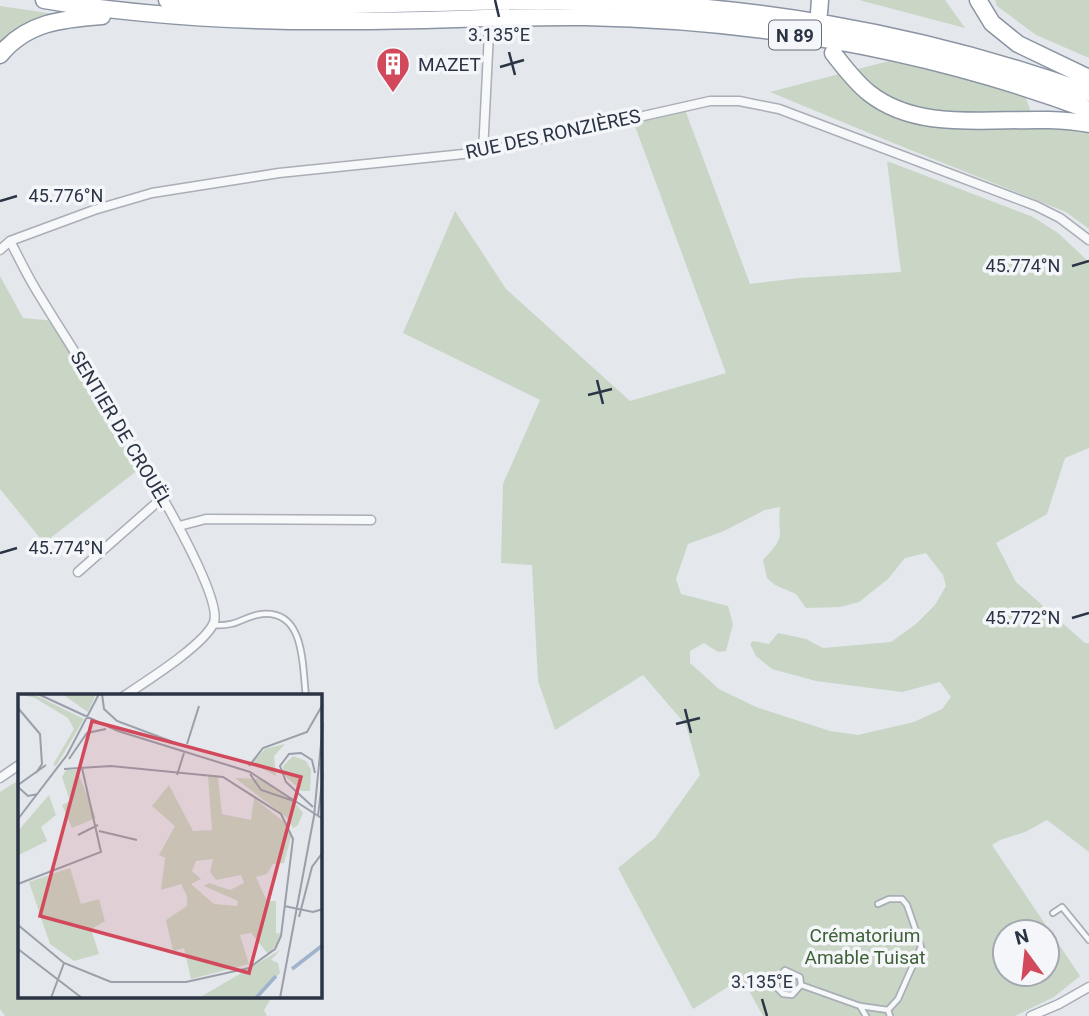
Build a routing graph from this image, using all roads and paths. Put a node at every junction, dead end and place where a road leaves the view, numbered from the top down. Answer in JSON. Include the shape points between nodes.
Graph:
{"nodes":[{"id":1,"x":44,"y":0,"type":"edge"},
{"id":2,"x":167,"y":0,"type":"edge"},
{"id":3,"x":978,"y":0,"type":"edge"},
{"id":4,"x":456,"y":1,"type":"edge"},
{"id":5,"x":137,"y":14,"type":"junction"},
{"id":6,"x":489,"y":33,"type":"dead end"},
{"id":7,"x":834,"y":53,"type":"dead end"},
{"id":8,"x":0,"y":55,"type":"edge"},
{"id":9,"x":1089,"y":78,"type":"edge"},
{"id":10,"x":1089,"y":93,"type":"edge"},
{"id":11,"x":1089,"y":110,"type":"edge"},
{"id":12,"x":1089,"y":124,"type":"edge"},
{"id":13,"x":483,"y":152,"type":"junction"},
{"id":14,"x":1089,"y":240,"type":"edge"},
{"id":15,"x":10,"y":241,"type":"junction"},
{"id":16,"x":0,"y":250,"type":"edge"},
{"id":17,"x":162,"y":498,"type":"junction"},
{"id":18,"x":371,"y":520,"type":"dead end"},
{"id":19,"x":179,"y":526,"type":"junction"},
{"id":20,"x":78,"y":572,"type":"dead end"},
{"id":21,"x":213,"y":625,"type":"junction"},
{"id":22,"x":127,"y":694,"type":"edge"},
{"id":23,"x":306,"y":694,"type":"edge"},
{"id":24,"x":18,"y":766,"type":"edge"},
{"id":25,"x":0,"y":778,"type":"edge"},
{"id":26,"x":878,"y":904,"type":"dead end"},
{"id":27,"x":1053,"y":913,"type":"dead end"},
{"id":28,"x":916,"y":931,"type":"junction"},
{"id":29,"x":1089,"y":940,"type":"edge"},
{"id":30,"x":889,"y":942,"type":"dead end"},
{"id":31,"x":801,"y":985,"type":"junction"},
{"id":32,"x":1089,"y":987,"type":"edge"},
{"id":33,"x":860,"y":1006,"type":"junction"},
{"id":34,"x":888,"y":1010,"type":"junction"},
{"id":35,"x":866,"y":1016,"type":"edge"},
{"id":36,"x":890,"y":1016,"type":"edge"},
{"id":37,"x":1031,"y":1016,"type":"edge"}],
"edges":[{"from":1,"to":5,"type":"highway","number":"N 89"},
{"from":2,"to":4,"type":"highway","number":"N 89","via":[[315,6]]},
{"from":3,"to":9,"type":"highway","via":[[992,23],[1018,44]]},
{"from":4,"to":10,"type":"highway","number":"N 89","via":[[645,4],[754,13],[919,41]]},
{"from":5,"to":8,"type":"highway","via":[[44,23],[19,36]]},
{"from":5,"to":11,"type":"highway","number":"N 89","via":[[351,21],[584,17],[700,23],[908,56]]},
{"from":6,"to":13,"type":"street"},
{"from":7,"to":12,"type":"highway","via":[[868,93],[909,113],[932,119],[1033,118]]},
{"from":13,"to":14,"type":"street","name":"RUE DES RONZIÈRES","via":[[710,101],[739,101],[779,109],[1036,206]]},
{"from":13,"to":15,"type":"street","name":"RUE DES RONZIÈRES","via":[[279,173],[152,193]]},
{"from":15,"to":16,"type":"street","name":"RUE DES RONZIÈRES"},
{"from":15,"to":17,"type":"street","name":"SENTIER DE CROUËL"},
{"from":17,"to":19,"type":"street","name":"SENTIER DE CROUËL"},
{"from":17,"to":20,"type":"street"},
{"from":18,"to":19,"type":"street","via":[[206,519]]},
{"from":19,"to":21,"type":"street","name":"SENTIER DE CROUËL","via":[[212,598]]},
{"from":21,"to":22,"type":"street","via":[[165,668]]},
{"from":21,"to":23,"type":"lane","via":[[236,624],[263,614],[290,625],[298,635]]},
{"from":24,"to":25,"type":"street"},
{"from":26,"to":28,"type":"lane","via":[[902,899]]},
{"from":27,"to":29,"type":"lane","via":[[1062,907]]},
{"from":28,"to":30,"type":"lane"},
{"from":28,"to":34,"type":"lane","via":[[921,947],[898,999]]},
{"from":31,"to":31,"type":"lane","via":[[800,977],[785,970],[776,979],[783,994],[792,995]]},
{"from":31,"to":33,"type":"lane"},
{"from":32,"to":37,"type":"street"},
{"from":33,"to":34,"type":"lane"},
{"from":33,"to":35,"type":"lane"},
{"from":34,"to":36,"type":"lane"}]}
